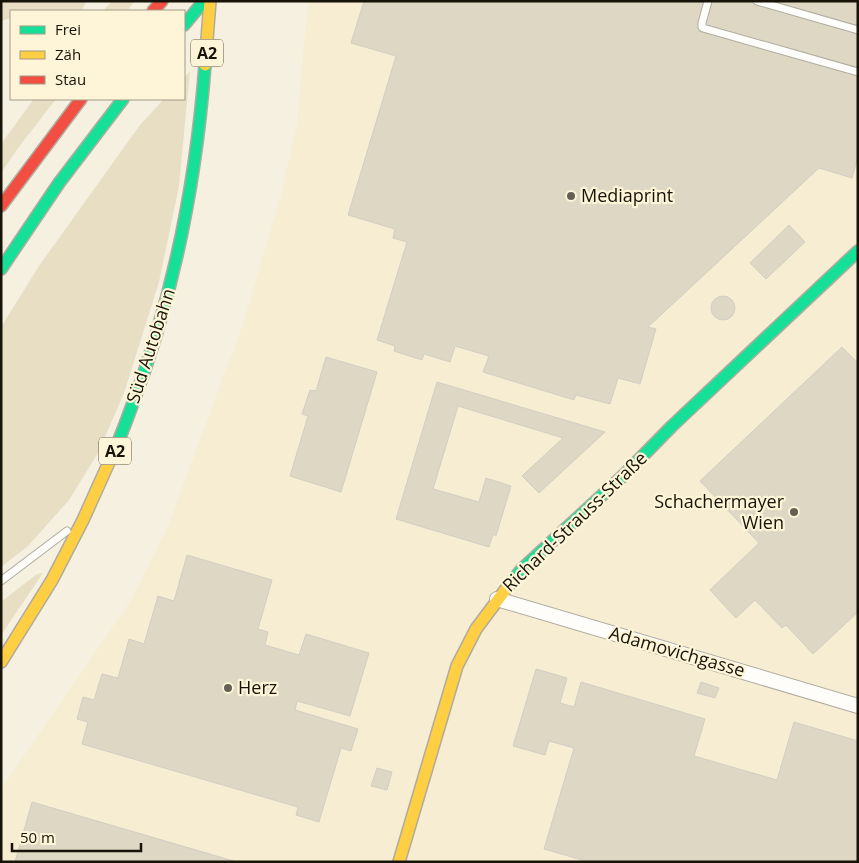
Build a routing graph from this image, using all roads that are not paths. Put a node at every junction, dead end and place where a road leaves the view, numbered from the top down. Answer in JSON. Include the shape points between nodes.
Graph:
{"nodes":[{"id":1,"x":204,"y":1,"type":"edge"},
{"id":2,"x":210,"y":1,"type":"edge"},
{"id":3,"x":708,"y":1,"type":"edge"},
{"id":4,"x":757,"y":1,"type":"edge"},
{"id":5,"x":185,"y":24,"type":"edge"},
{"id":6,"x":858,"y":30,"type":"edge"},
{"id":7,"x":858,"y":72,"type":"edge"},
{"id":8,"x":80,"y":100,"type":"edge"},
{"id":9,"x":122,"y":100,"type":"edge"},
{"id":10,"x":1,"y":206,"type":"edge"},
{"id":11,"x":858,"y":251,"type":"edge"},
{"id":12,"x":1,"y":268,"type":"edge"},
{"id":13,"x":83,"y":520,"type":"junction"},
{"id":14,"x":1,"y":581,"type":"edge"},
{"id":15,"x":497,"y":599,"type":"junction"},
{"id":16,"x":1,"y":662,"type":"edge"},
{"id":17,"x":858,"y":706,"type":"edge"},
{"id":18,"x":399,"y":862,"type":"edge"}],
"edges":[{"from":1,"to":5,"type":"main road"},
{"from":2,"to":13,"type":"main road","name":"Süd Autobahn","number":"A2","via":[[194,166],[172,280],[144,372],[114,452]]},
{"from":3,"to":7,"type":"lane","via":[[703,28]]},
{"from":4,"to":6,"type":"lane"},
{"from":8,"to":10,"type":"main road"},
{"from":9,"to":12,"type":"main road"},
{"from":11,"to":15,"type":"main road","name":"Richard-Strauss-Straße","via":[[521,570]]},
{"from":13,"to":14,"type":"lane"},
{"from":13,"to":16,"type":"main road","name":"Süd Autobahn","number":"A2","via":[[52,580]]},
{"from":15,"to":17,"type":"street","name":"Adamovichgasse"},
{"from":15,"to":18,"type":"main road","name":"Richard-Strauss-Straße","via":[[476,629],[457,666]]}]}
